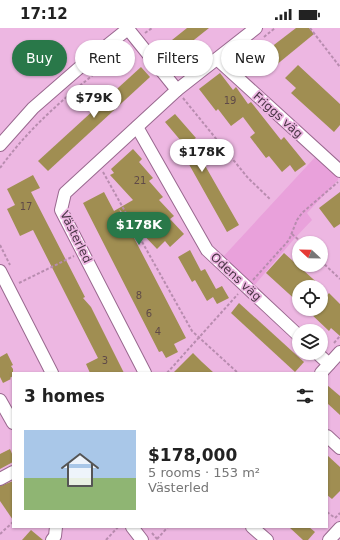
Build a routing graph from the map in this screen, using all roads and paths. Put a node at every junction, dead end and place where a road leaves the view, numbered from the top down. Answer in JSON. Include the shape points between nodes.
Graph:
{"nodes":[{"id":1,"x":128,"y":28,"type":"edge"},
{"id":2,"x":152,"y":28,"type":"edge"},
{"id":3,"x":256,"y":28,"type":"edge"},
{"id":4,"x":310,"y":28,"type":"edge"},
{"id":5,"x":137,"y":39,"type":"junction"},
{"id":6,"x":217,"y":59,"type":"junction"},
{"id":7,"x":340,"y":67,"type":"edge"},
{"id":8,"x":177,"y":90,"type":"junction"},
{"id":9,"x":137,"y":127,"type":"junction"},
{"id":10,"x":0,"y":145,"type":"edge"},
{"id":11,"x":98,"y":163,"type":"junction"},
{"id":12,"x":0,"y":168,"type":"edge"},
{"id":13,"x":340,"y":171,"type":"edge"},
{"id":14,"x":340,"y":180,"type":"edge"},
{"id":15,"x":271,"y":200,"type":"dead end"},
{"id":16,"x":292,"y":234,"type":"joint"},
{"id":17,"x":82,"y":252,"type":"junction"},
{"id":18,"x":328,"y":268,"type":"edge"},
{"id":19,"x":0,"y":271,"type":"edge"},
{"id":20,"x":340,"y":279,"type":"edge"},
{"id":21,"x":19,"y":283,"type":"dead end"},
{"id":22,"x":246,"y":285,"type":"junction"},
{"id":23,"x":292,"y":329,"type":"edge"},
{"id":24,"x":199,"y":337,"type":"junction"},
{"id":25,"x":340,"y":352,"type":"edge"},
{"id":26,"x":325,"y":368,"type":"edge"},
{"id":27,"x":51,"y":372,"type":"edge"},
{"id":28,"x":144,"y":372,"type":"edge"},
{"id":29,"x":168,"y":372,"type":"edge"},
{"id":30,"x":237,"y":372,"type":"edge"},
{"id":31,"x":0,"y":400,"type":"edge"},
{"id":32,"x":12,"y":421,"type":"edge"},
{"id":33,"x":328,"y":437,"type":"edge"},
{"id":34,"x":340,"y":448,"type":"edge"},
{"id":35,"x":12,"y":473,"type":"edge"},
{"id":36,"x":0,"y":479,"type":"edge"},
{"id":37,"x":328,"y":513,"type":"edge"},
{"id":38,"x":12,"y":523,"type":"edge"},
{"id":39,"x":337,"y":523,"type":"edge"},
{"id":40,"x":56,"y":528,"type":"edge"},
{"id":41,"x":117,"y":528,"type":"edge"},
{"id":42,"x":133,"y":528,"type":"edge"},
{"id":43,"x":167,"y":528,"type":"edge"},
{"id":44,"x":253,"y":528,"type":"edge"},
{"id":45,"x":0,"y":534,"type":"edge"},
{"id":46,"x":157,"y":539,"type":"edge"},
{"id":47,"x":52,"y":540,"type":"edge"},
{"id":48,"x":106,"y":540,"type":"edge"},
{"id":49,"x":142,"y":540,"type":"edge"},
{"id":50,"x":266,"y":540,"type":"edge"},
{"id":51,"x":329,"y":540,"type":"edge"}],
"edges":[{"from":1,"to":5,"type":"street"},
{"from":1,"to":10,"type":"street","via":[[33,108]]},
{"from":2,"to":5,"type":"path"},
{"from":3,"to":6,"type":"street","name":"Västerled"},
{"from":4,"to":7,"type":"path"},
{"from":5,"to":8,"type":"street"},
{"from":5,"to":12,"type":"path","via":[[49,112]]},
{"from":6,"to":8,"type":"street","name":"Västerled"},
{"from":6,"to":13,"type":"street","name":"Friggs väg"},
{"from":8,"to":9,"type":"street","name":"Västerled"},
{"from":8,"to":15,"type":"path","via":[[248,178]]},
{"from":9,"to":11,"type":"street","name":"Västerled"},
{"from":9,"to":22,"type":"street","name":"Odens väg","via":[[207,250]]},
{"from":11,"to":17,"type":"street","name":"Västerled","via":[[65,193],[61,210]]},
{"from":11,"to":24,"type":"path","via":[[192,331]]},
{"from":14,"to":16,"type":"path","via":[[302,213]]},
{"from":16,"to":22,"type":"path"},
{"from":17,"to":21,"type":"path"},
{"from":17,"to":28,"type":"street","name":"Västerled"},
{"from":18,"to":20,"type":"path"},
{"from":19,"to":27,"type":"street"},
{"from":22,"to":23,"type":"street","name":"Odens väg"},
{"from":22,"to":24,"type":"path"},
{"from":24,"to":29,"type":"path"},
{"from":24,"to":30,"type":"path"},
{"from":25,"to":26,"type":"street"},
{"from":31,"to":32,"type":"street"},
{"from":33,"to":34,"type":"street"},
{"from":35,"to":36,"type":"street"},
{"from":37,"to":39,"type":"path"},
{"from":38,"to":45,"type":"path"},
{"from":39,"to":51,"type":"street"},
{"from":40,"to":47,"type":"street"},
{"from":41,"to":48,"type":"path"},
{"from":42,"to":49,"type":"street"},
{"from":43,"to":46,"type":"path"},
{"from":44,"to":50,"type":"street"}]}
